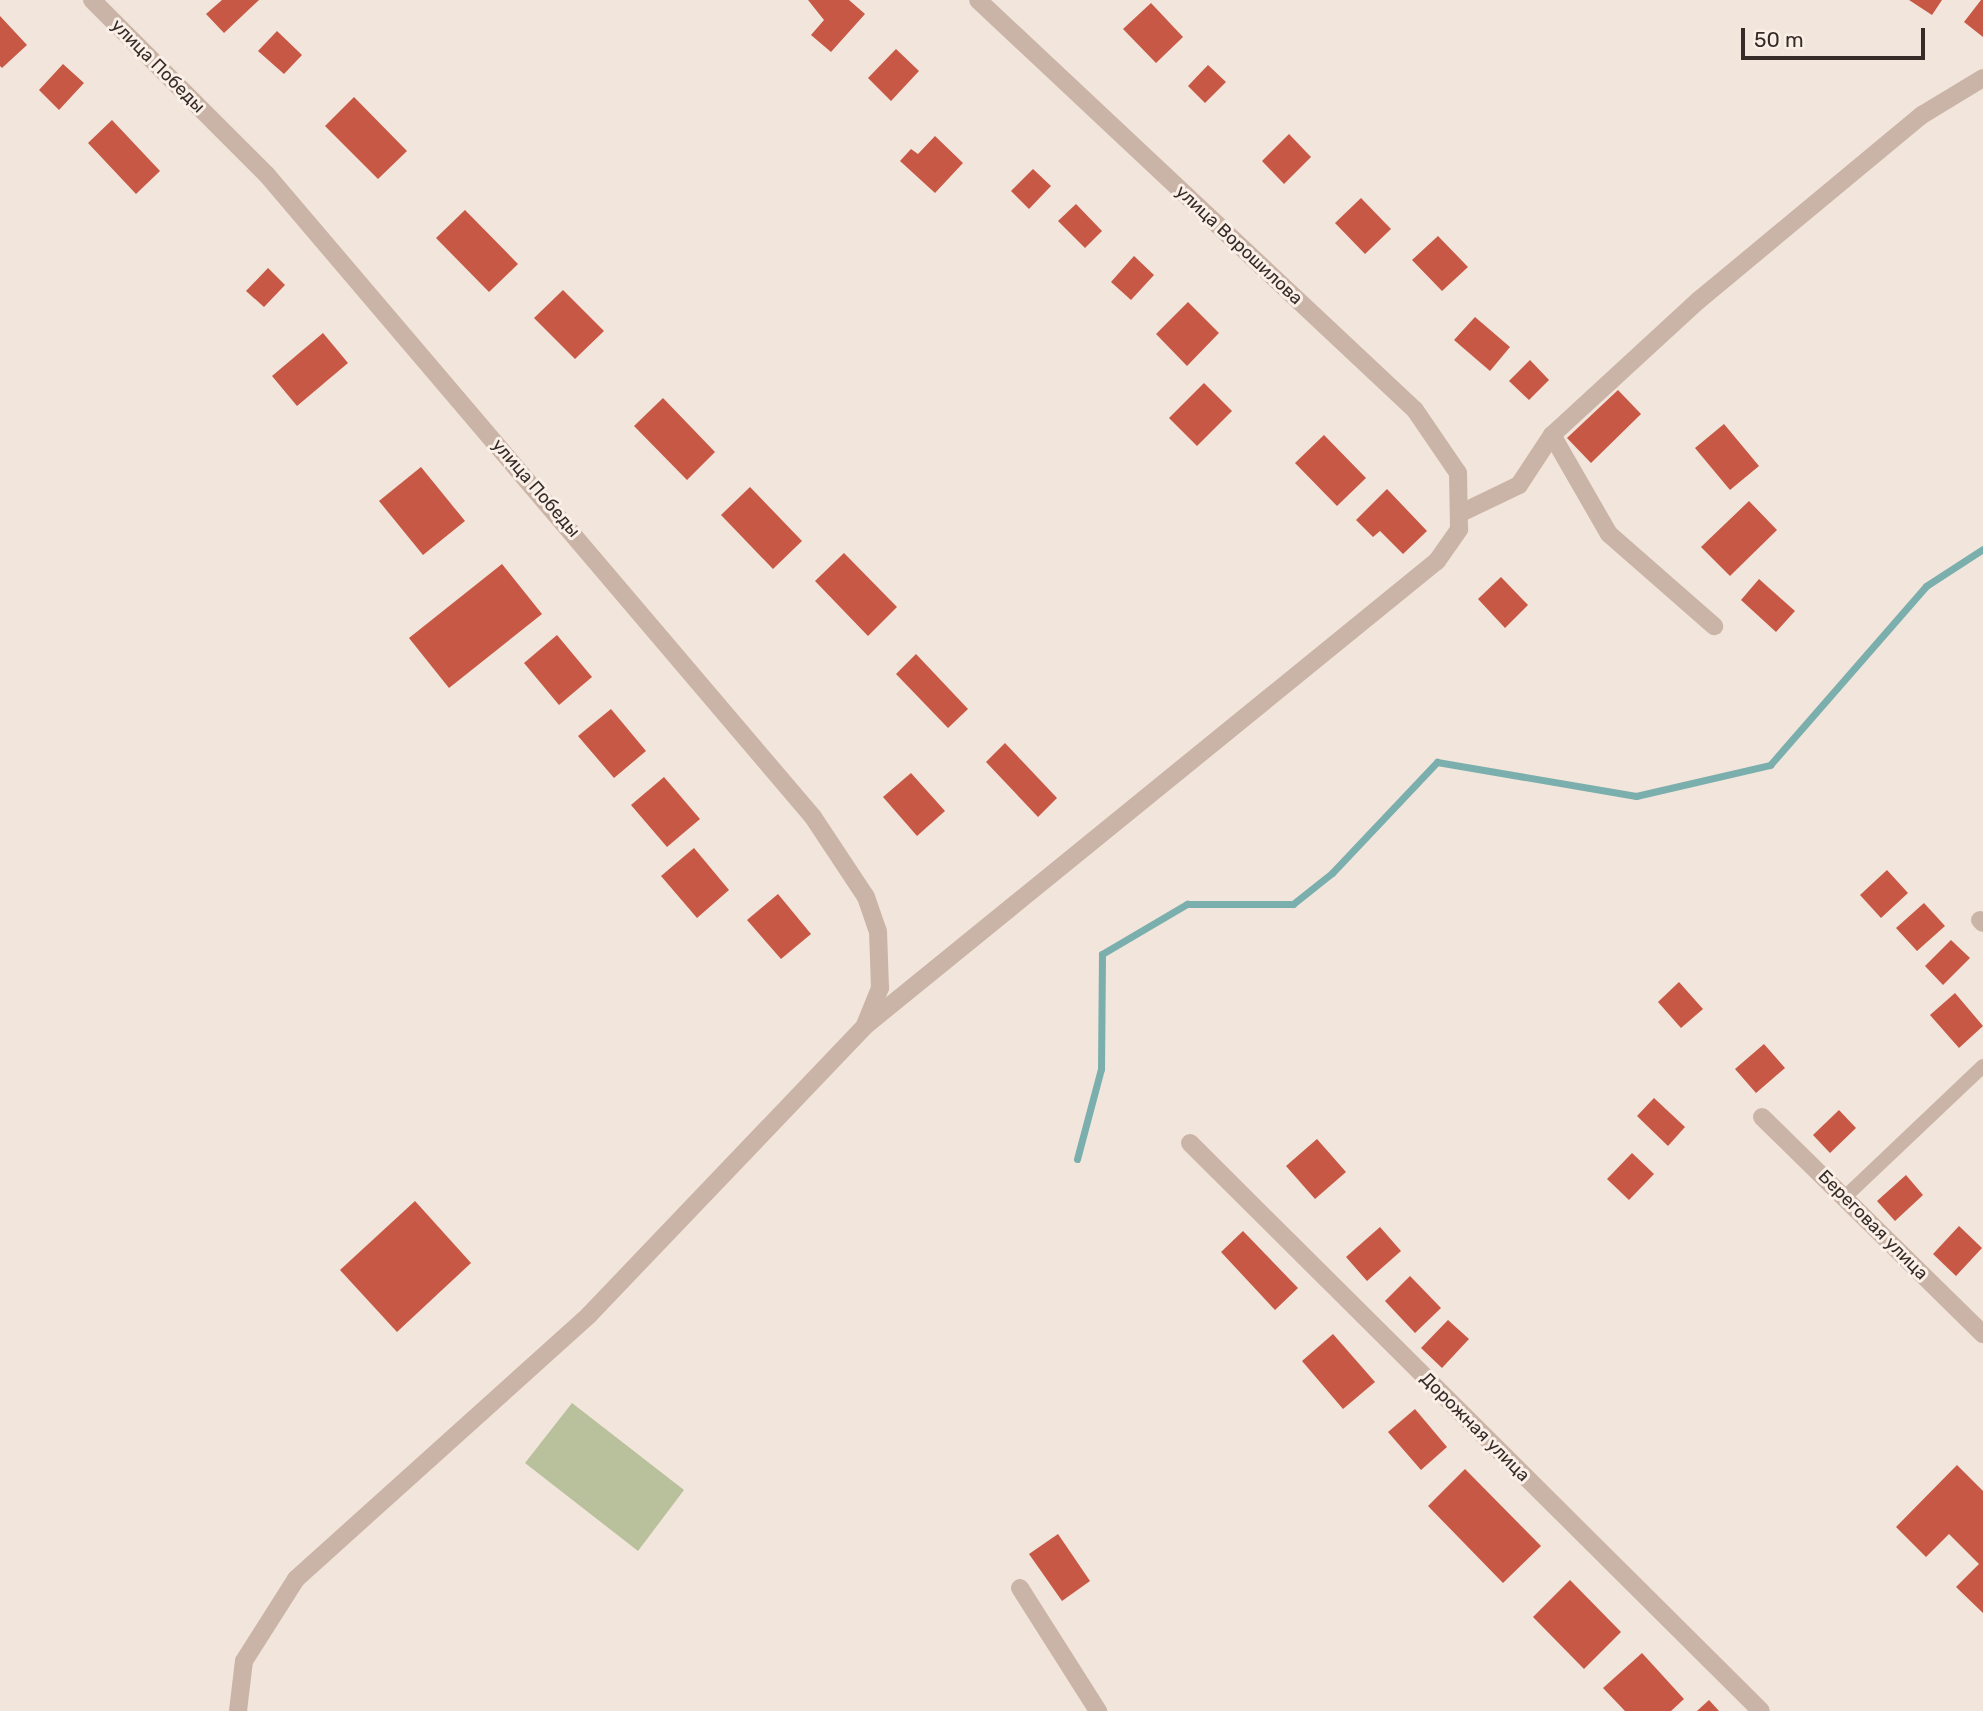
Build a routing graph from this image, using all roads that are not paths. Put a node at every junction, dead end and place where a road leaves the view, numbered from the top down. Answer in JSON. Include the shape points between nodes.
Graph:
{"nodes":[{"id":1,"x":92,"y":0,"type":"edge"},
{"id":2,"x":978,"y":0,"type":"edge"},
{"id":3,"x":1983,"y":78,"type":"edge"},
{"id":4,"x":1552,"y":435,"type":"junction"},
{"id":5,"x":1463,"y":512,"type":"junction"},
{"id":6,"x":1714,"y":626,"type":"dead end"},
{"id":7,"x":865,"y":1026,"type":"junction"},
{"id":8,"x":1983,"y":1066,"type":"edge"},
{"id":9,"x":1762,"y":1117,"type":"dead end"},
{"id":10,"x":1190,"y":1143,"type":"dead end"},
{"id":11,"x":1846,"y":1196,"type":"junction"},
{"id":12,"x":1983,"y":1334,"type":"edge"},
{"id":13,"x":1020,"y":1588,"type":"dead end"},
{"id":14,"x":237,"y":1711,"type":"edge"},
{"id":15,"x":1098,"y":1711,"type":"edge"},
{"id":16,"x":1761,"y":1711,"type":"edge"}],
"edges":[{"from":1,"to":7,"type":"street","name":"улица Победы","via":[[267,175],[813,817],[866,897],[878,931],[880,988]]},
{"from":2,"to":5,"type":"street","name":"улица Ворошилова","via":[[1415,410],[1450,455]]},
{"from":3,"to":4,"type":"street","via":[[1922,116],[1720,283]]},
{"from":4,"to":5,"type":"street","via":[[1519,485]]},
{"from":4,"to":6,"type":"street","via":[[1609,534]]},
{"from":5,"to":7,"type":"street","via":[[1437,561]]},
{"from":7,"to":14,"type":"street","via":[[589,1315],[296,1579],[244,1661]]},
{"from":8,"to":11,"type":"lane"},
{"from":9,"to":11,"type":"street","name":"Береговая улица"},
{"from":10,"to":16,"type":"street","name":"Дорожная улица"},
{"from":11,"to":12,"type":"street","name":"Береговая улица"},
{"from":13,"to":15,"type":"street"}]}
